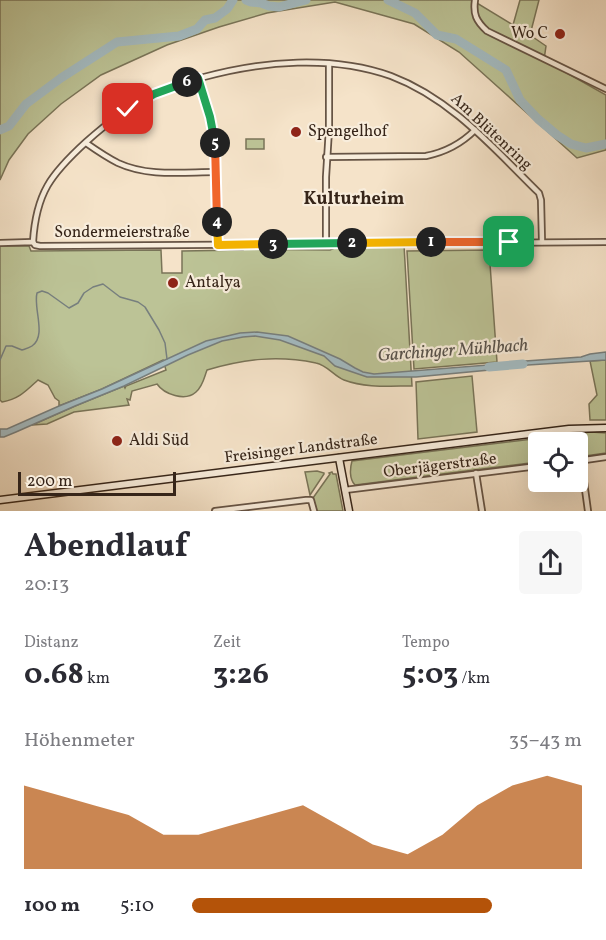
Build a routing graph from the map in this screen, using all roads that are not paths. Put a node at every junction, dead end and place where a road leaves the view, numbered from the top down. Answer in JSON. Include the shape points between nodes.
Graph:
{"nodes":[{"id":1,"x":475,"y":0,"type":"edge"},
{"id":2,"x":329,"y":64,"type":"junction"},
{"id":3,"x":198,"y":78,"type":"junction"},
{"id":4,"x":606,"y":89,"type":"edge"},
{"id":5,"x":476,"y":130,"type":"junction"},
{"id":6,"x":86,"y":143,"type":"junction"},
{"id":7,"x":326,"y":158,"type":"junction"},
{"id":8,"x":216,"y":172,"type":"junction"},
{"id":9,"x":33,"y":242,"type":"junction"},
{"id":10,"x":542,"y":242,"type":"junction"},
{"id":11,"x":606,"y":242,"type":"edge"},
{"id":12,"x":0,"y":243,"type":"edge"},
{"id":13,"x":326,"y":244,"type":"junction"},
{"id":14,"x":218,"y":245,"type":"junction"},
{"id":15,"x":606,"y":428,"type":"edge"},
{"id":16,"x":339,"y":458,"type":"junction"},
{"id":17,"x":606,"y":458,"type":"edge"},
{"id":18,"x":588,"y":460,"type":"edge"},
{"id":19,"x":528,"y":467,"type":"edge"},
{"id":20,"x":476,"y":474,"type":"junction"},
{"id":21,"x":345,"y":490,"type":"junction"},
{"id":22,"x":585,"y":492,"type":"edge"},
{"id":23,"x":0,"y":500,"type":"edge"},
{"id":24,"x":257,"y":508,"type":"edge"},
{"id":25,"x":215,"y":511,"type":"edge"},
{"id":26,"x":314,"y":511,"type":"edge"},
{"id":27,"x":349,"y":511,"type":"edge"},
{"id":28,"x":482,"y":511,"type":"edge"},
{"id":29,"x":588,"y":511,"type":"edge"}],
"edges":[{"from":1,"to":4,"type":"street","via":[[475,16],[488,31]]},
{"from":2,"to":3,"type":"street","name":"Am Blütenring","via":[[273,64]]},
{"from":2,"to":5,"type":"street","name":"Am Blütenring","via":[[392,76],[446,105]]},
{"from":2,"to":7,"type":"street"},
{"from":3,"to":6,"type":"street","name":"Am Blütenring","via":[[141,101]]},
{"from":3,"to":8,"type":"street","via":[[210,117]]},
{"from":5,"to":7,"type":"street","via":[[456,146],[426,156]]},
{"from":5,"to":10,"type":"street","name":"Am Blütenring","via":[[539,194]]},
{"from":6,"to":8,"type":"street","via":[[120,164],[147,172]]},
{"from":6,"to":9,"type":"street","name":"Am Blütenring","via":[[58,169],[45,188],[35,218]]},
{"from":7,"to":13,"type":"street"},
{"from":8,"to":14,"type":"street"},
{"from":9,"to":12,"type":"street","name":"Sondermeierstraße"},
{"from":9,"to":14,"type":"street","name":"Sondermeierstraße","via":[[36,246]]},
{"from":10,"to":11,"type":"street","name":"Sondermeierstraße"},
{"from":10,"to":13,"type":"street","name":"Sondermeierstraße"},
{"from":13,"to":14,"type":"street","name":"Sondermeierstraße"},
{"from":15,"to":16,"type":"main road","name":"Freisinger Landstraße","via":[[569,429]]},
{"from":16,"to":21,"type":"main road"},
{"from":16,"to":23,"type":"main road","name":"Freisinger Landstraße"},
{"from":17,"to":18,"type":"street"},
{"from":19,"to":20,"type":"street","name":"Oberjägerstraße"},
{"from":20,"to":21,"type":"street","name":"Oberjägerstraße"},
{"from":20,"to":28,"type":"street"},
{"from":21,"to":27,"type":"main road"},
{"from":22,"to":29,"type":"street"},
{"from":24,"to":25,"type":"street"},
{"from":24,"to":26,"type":"street","via":[[310,500]]}]}
